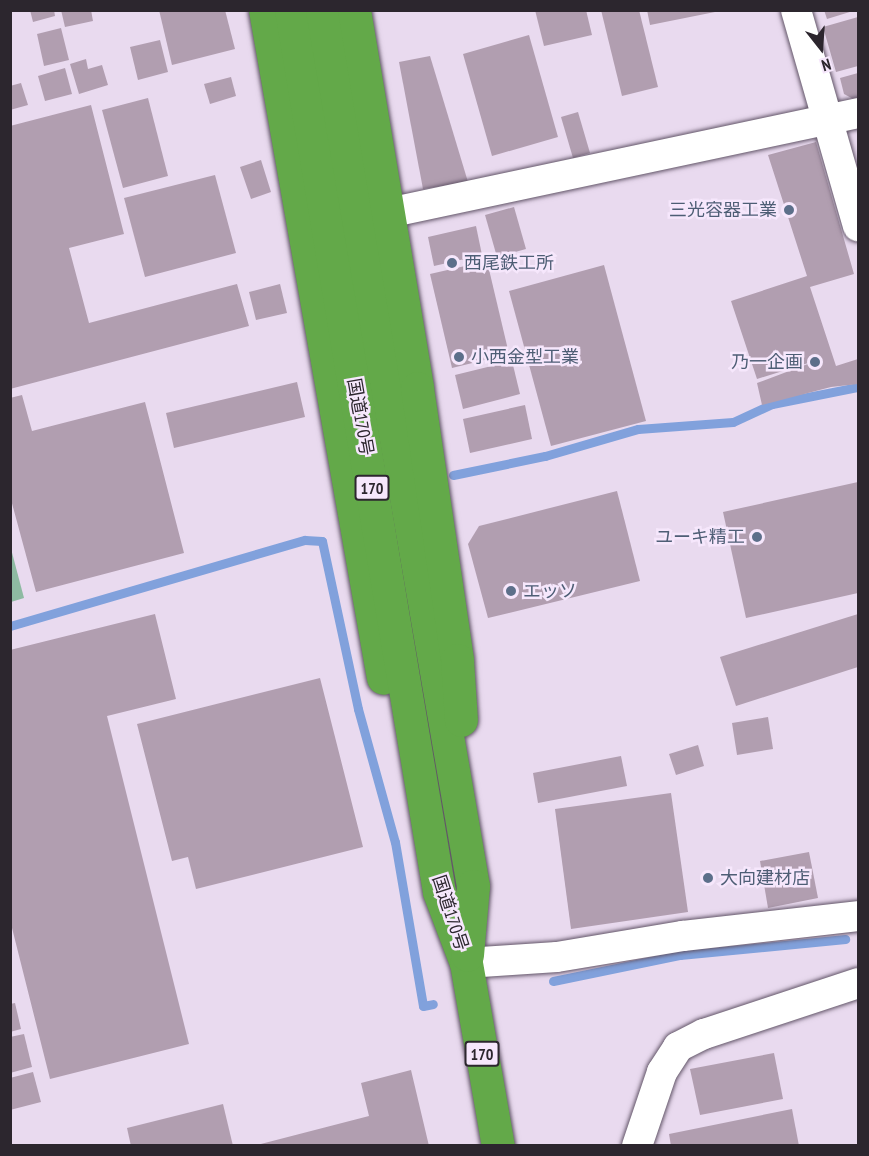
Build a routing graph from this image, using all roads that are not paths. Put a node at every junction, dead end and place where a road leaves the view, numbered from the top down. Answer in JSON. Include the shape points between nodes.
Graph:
{"nodes":[{"id":1,"x":265,"y":10,"type":"edge"},
{"id":2,"x":291,"y":10,"type":"edge"},
{"id":3,"x":322,"y":10,"type":"edge"},
{"id":4,"x":354,"y":10,"type":"edge"},
{"id":5,"x":796,"y":10,"type":"edge"},
{"id":6,"x":858,"y":113,"type":"edge"},
{"id":7,"x":828,"y":119,"type":"junction"},
{"id":8,"x":388,"y":213,"type":"junction"},
{"id":9,"x":858,"y":226,"type":"edge"},
{"id":10,"x":422,"y":787,"type":"junction"},
{"id":11,"x":463,"y":825,"type":"junction"},
{"id":12,"x":858,"y":916,"type":"edge"},
{"id":13,"x":466,"y":963,"type":"junction"},
{"id":14,"x":858,"y":983,"type":"edge"},
{"id":15,"x":498,"y":1146,"type":"edge"},
{"id":16,"x":637,"y":1146,"type":"edge"}],
"edges":[{"from":1,"to":10,"type":"highway","via":[[375,642],[391,708]]},
{"from":2,"to":10,"type":"highway","name":"国道170号","number":"170"},
{"from":3,"to":11,"type":"highway","name":"国道170号","number":"170"},
{"from":4,"to":8,"type":"highway"},
{"from":5,"to":7,"type":"street"},
{"from":6,"to":7,"type":"street"},
{"from":7,"to":8,"type":"street"},
{"from":7,"to":9,"type":"street"},
{"from":8,"to":11,"type":"highway","via":[[457,660]]},
{"from":10,"to":13,"type":"highway","name":"国道170号","number":"170","via":[[439,892]]},
{"from":11,"to":13,"type":"highway","name":"国道170号","number":"170","via":[[473,886]]},
{"from":12,"to":13,"type":"street","via":[[683,936],[557,957]]},
{"from":13,"to":15,"type":"highway","name":"国道170号","number":"170"},
{"from":14,"to":16,"type":"street","via":[[704,1034],[678,1047],[662,1072]]}]}
